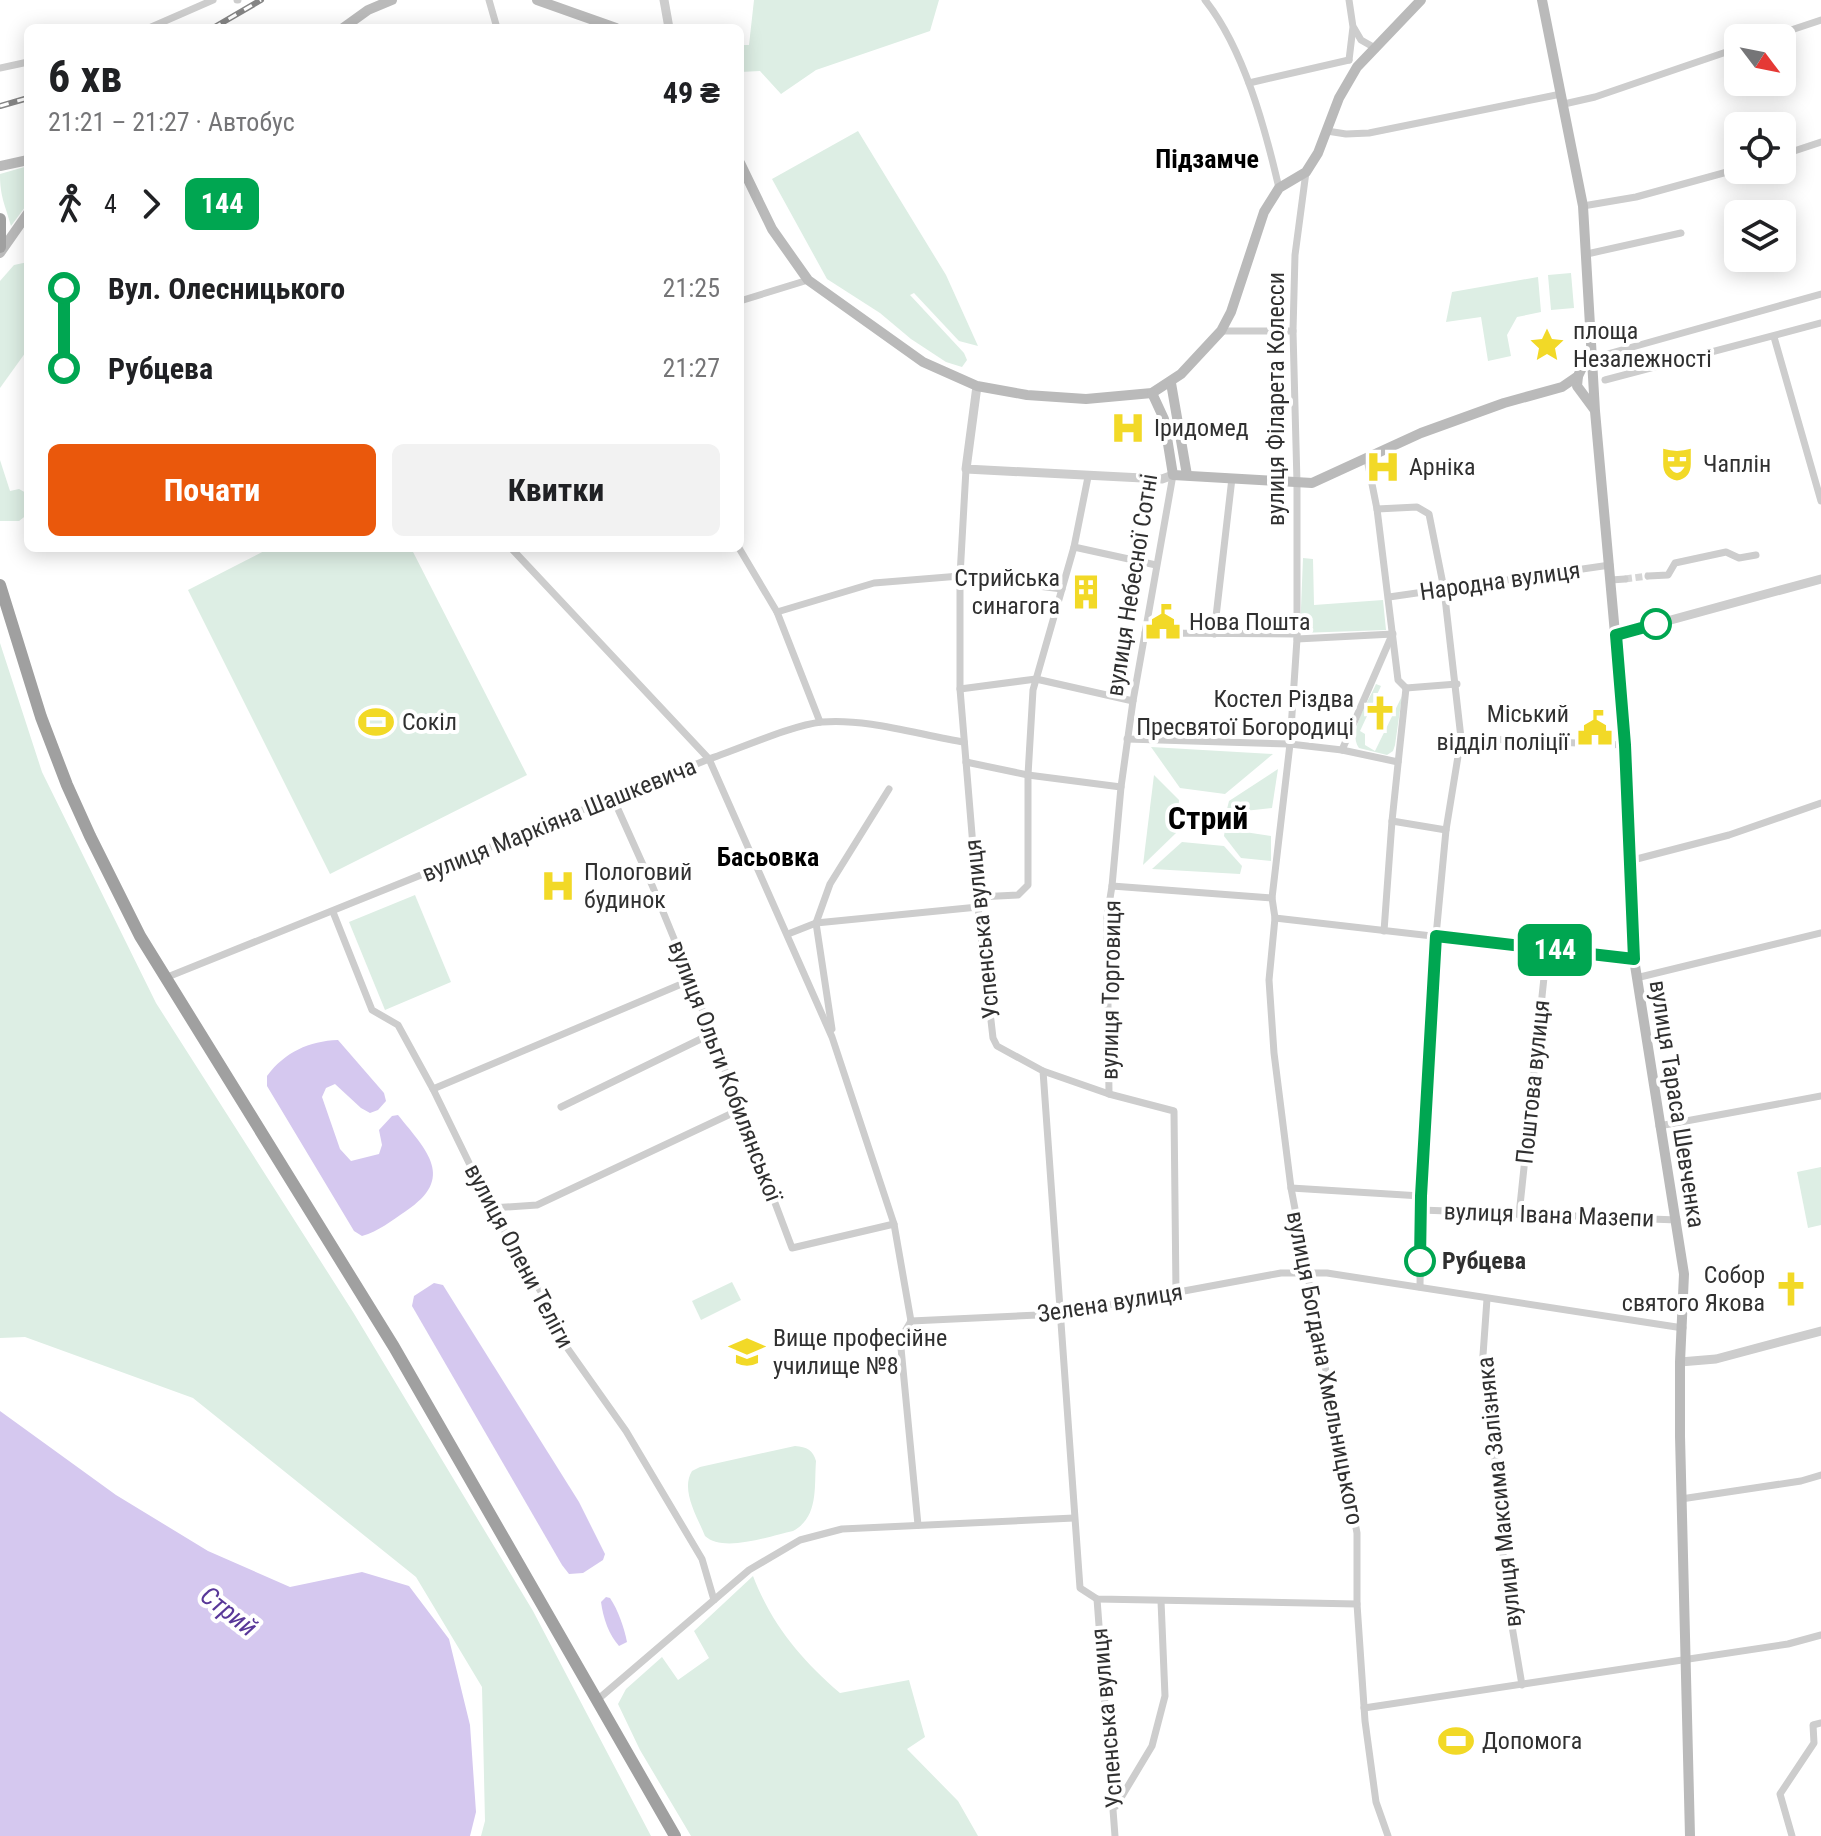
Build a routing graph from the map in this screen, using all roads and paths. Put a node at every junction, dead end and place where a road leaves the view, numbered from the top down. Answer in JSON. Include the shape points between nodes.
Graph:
{"nodes":[{"id":1,"x":213,"y":0,"type":"edge"},
{"id":2,"x":392,"y":0,"type":"edge"},
{"id":3,"x":489,"y":0,"type":"edge"},
{"id":4,"x":537,"y":0,"type":"edge"},
{"id":5,"x":664,"y":0,"type":"edge"},
{"id":6,"x":1205,"y":0,"type":"edge"},
{"id":7,"x":1349,"y":0,"type":"edge"},
{"id":8,"x":1421,"y":0,"type":"edge"},
{"id":9,"x":1542,"y":0,"type":"edge"},
{"id":10,"x":1821,"y":20,"type":"edge"},
{"id":11,"x":158,"y":24,"type":"edge"},
{"id":12,"x":349,"y":24,"type":"edge"},
{"id":13,"x":496,"y":24,"type":"edge"},
{"id":14,"x":605,"y":24,"type":"edge"},
{"id":15,"x":668,"y":24,"type":"edge"},
{"id":16,"x":1353,"y":27,"type":"junction"},
{"id":17,"x":1796,"y":28,"type":"edge"},
{"id":18,"x":1375,"y":48,"type":"junction"},
{"id":19,"x":1724,"y":53,"type":"edge"},
{"id":20,"x":24,"y":63,"type":"edge"},
{"id":21,"x":1353,"y":64,"type":"junction"},
{"id":22,"x":0,"y":68,"type":"edge"},
{"id":23,"x":1249,"y":83,"type":"junction"},
{"id":24,"x":1562,"y":99,"type":"junction"},
{"id":25,"x":1327,"y":131,"type":"junction"},
{"id":26,"x":1821,"y":142,"type":"edge"},
{"id":27,"x":1796,"y":150,"type":"edge"},
{"id":28,"x":24,"y":161,"type":"edge"},
{"id":29,"x":0,"y":166,"type":"edge"},
{"id":30,"x":744,"y":171,"type":"edge"},
{"id":31,"x":1306,"y":172,"type":"junction"},
{"id":32,"x":1724,"y":173,"type":"edge"},
{"id":33,"x":1279,"y":188,"type":"junction"},
{"id":34,"x":1583,"y":206,"type":"junction"},
{"id":35,"x":24,"y":218,"type":"edge"},
{"id":36,"x":0,"y":219,"type":"edge"},
{"id":37,"x":1681,"y":233,"type":"dead end"},
{"id":38,"x":0,"y":250,"type":"edge"},
{"id":39,"x":1587,"y":254,"type":"junction"},
{"id":40,"x":808,"y":280,"type":"junction"},
{"id":41,"x":1821,"y":294,"type":"edge"},
{"id":42,"x":744,"y":300,"type":"edge"},
{"id":43,"x":1821,"y":323,"type":"edge"},
{"id":44,"x":1221,"y":331,"type":"junction"},
{"id":45,"x":1293,"y":331,"type":"junction"},
{"id":46,"x":1774,"y":337,"type":"junction"},
{"id":47,"x":1592,"y":347,"type":"junction"},
{"id":48,"x":1604,"y":355,"type":"dead end"},
{"id":49,"x":1578,"y":376,"type":"junction"},
{"id":50,"x":1599,"y":380,"type":"junction"},
{"id":51,"x":1171,"y":383,"type":"junction"},
{"id":52,"x":977,"y":386,"type":"junction"},
{"id":53,"x":1562,"y":387,"type":"junction"},
{"id":54,"x":1579,"y":388,"type":"junction"},
{"id":55,"x":1152,"y":393,"type":"junction"},
{"id":56,"x":1595,"y":411,"type":"junction"},
{"id":57,"x":1367,"y":459,"type":"junction"},
{"id":58,"x":1821,"y":463,"type":"edge"},
{"id":59,"x":1811,"y":467,"type":"junction"},
{"id":60,"x":966,"y":469,"type":"junction"},
{"id":61,"x":1173,"y":475,"type":"junction"},
{"id":62,"x":1187,"y":475,"type":"junction"},
{"id":63,"x":1088,"y":477,"type":"junction"},
{"id":64,"x":1232,"y":478,"type":"junction"},
{"id":65,"x":1297,"y":483,"type":"junction"},
{"id":66,"x":1821,"y":501,"type":"edge"},
{"id":67,"x":1377,"y":509,"type":"junction"},
{"id":68,"x":1074,"y":547,"type":"junction"},
{"id":69,"x":515,"y":552,"type":"edge"},
{"id":70,"x":741,"y":552,"type":"edge"},
{"id":71,"x":1756,"y":555,"type":"dead end"},
{"id":72,"x":1156,"y":565,"type":"junction"},
{"id":73,"x":1610,"y":565,"type":"junction"},
{"id":74,"x":960,"y":576,"type":"junction"},
{"id":75,"x":1648,"y":576,"type":"tunnel mouth"},
{"id":76,"x":1625,"y":579,"type":"tunnel mouth"},
{"id":77,"x":1821,"y":579,"type":"edge"},
{"id":78,"x":1611,"y":580,"type":"junction"},
{"id":79,"x":0,"y":585,"type":"edge"},
{"id":80,"x":1062,"y":589,"type":"junction"},
{"id":81,"x":1444,"y":589,"type":"junction"},
{"id":82,"x":1389,"y":597,"type":"junction"},
{"id":83,"x":777,"y":612,"type":"junction"},
{"id":84,"x":1145,"y":633,"type":"junction"},
{"id":85,"x":1214,"y":634,"type":"junction"},
{"id":86,"x":1393,"y":634,"type":"junction"},
{"id":87,"x":1616,"y":635,"type":"junction"},
{"id":88,"x":1297,"y":636,"type":"junction"},
{"id":89,"x":1036,"y":679,"type":"junction"},
{"id":90,"x":1457,"y":684,"type":"junction"},
{"id":91,"x":1406,"y":688,"type":"junction"},
{"id":92,"x":960,"y":689,"type":"junction"},
{"id":93,"x":1133,"y":701,"type":"junction"},
{"id":94,"x":820,"y":722,"type":"junction"},
{"id":95,"x":1461,"y":738,"type":"junction"},
{"id":96,"x":1127,"y":739,"type":"junction"},
{"id":97,"x":964,"y":742,"type":"junction"},
{"id":98,"x":1290,"y":744,"type":"junction"},
{"id":99,"x":1625,"y":745,"type":"junction"},
{"id":100,"x":1342,"y":750,"type":"junction"},
{"id":101,"x":709,"y":759,"type":"junction"},
{"id":102,"x":966,"y":762,"type":"junction"},
{"id":103,"x":1398,"y":762,"type":"junction"},
{"id":104,"x":1028,"y":775,"type":"junction"},
{"id":105,"x":1121,"y":787,"type":"junction"},
{"id":106,"x":889,"y":789,"type":"dead end"},
{"id":107,"x":613,"y":798,"type":"junction"},
{"id":108,"x":1821,"y":803,"type":"edge"},
{"id":109,"x":1392,"y":821,"type":"junction"},
{"id":110,"x":1446,"y":830,"type":"junction"},
{"id":111,"x":1629,"y":861,"type":"junction"},
{"id":112,"x":1112,"y":886,"type":"junction"},
{"id":113,"x":978,"y":897,"type":"junction"},
{"id":114,"x":1272,"y":898,"type":"junction"},
{"id":115,"x":978,"y":907,"type":"junction"},
{"id":116,"x":333,"y":912,"type":"junction"},
{"id":117,"x":1275,"y":918,"type":"junction"},
{"id":118,"x":816,"y":923,"type":"junction"},
{"id":119,"x":1384,"y":931,"type":"junction"},
{"id":120,"x":1821,"y":933,"type":"edge"},
{"id":121,"x":788,"y":934,"type":"junction"},
{"id":122,"x":1436,"y":936,"type":"junction"},
{"id":123,"x":1547,"y":949,"type":"junction"},
{"id":124,"x":1634,"y":959,"type":"junction"},
{"id":125,"x":165,"y":978,"type":"junction"},
{"id":126,"x":1636,"y":978,"type":"junction"},
{"id":127,"x":691,"y":980,"type":"junction"},
{"id":128,"x":709,"y":1035,"type":"junction"},
{"id":129,"x":835,"y":1046,"type":"junction"},
{"id":130,"x":1043,"y":1071,"type":"junction"},
{"id":131,"x":433,"y":1089,"type":"junction"},
{"id":132,"x":1109,"y":1094,"type":"junction"},
{"id":133,"x":1821,"y":1096,"type":"edge"},
{"id":134,"x":561,"y":1107,"type":"dead end"},
{"id":135,"x":739,"y":1110,"type":"junction"},
{"id":136,"x":1659,"y":1126,"type":"junction"},
{"id":137,"x":1291,"y":1188,"type":"junction"},
{"id":138,"x":1421,"y":1196,"type":"junction"},
{"id":139,"x":491,"y":1208,"type":"junction"},
{"id":140,"x":1421,"y":1210,"type":"junction"},
{"id":141,"x":1519,"y":1215,"type":"junction"},
{"id":142,"x":1677,"y":1220,"type":"junction"},
{"id":143,"x":894,"y":1224,"type":"junction"},
{"id":144,"x":1308,"y":1274,"type":"junction"},
{"id":145,"x":1420,"y":1287,"type":"junction"},
{"id":146,"x":1176,"y":1293,"type":"junction"},
{"id":147,"x":1487,"y":1299,"type":"junction"},
{"id":148,"x":1060,"y":1314,"type":"junction"},
{"id":149,"x":911,"y":1321,"type":"junction"},
{"id":150,"x":1683,"y":1328,"type":"junction"},
{"id":151,"x":1821,"y":1331,"type":"edge"},
{"id":152,"x":1680,"y":1362,"type":"junction"},
{"id":153,"x":1821,"y":1475,"type":"edge"},
{"id":154,"x":1681,"y":1499,"type":"junction"},
{"id":155,"x":1074,"y":1518,"type":"junction"},
{"id":156,"x":918,"y":1525,"type":"junction"},
{"id":157,"x":1097,"y":1599,"type":"junction"},
{"id":158,"x":714,"y":1600,"type":"junction"},
{"id":159,"x":1161,"y":1601,"type":"junction"},
{"id":160,"x":1357,"y":1604,"type":"junction"},
{"id":161,"x":1821,"y":1635,"type":"edge"},
{"id":162,"x":1685,"y":1661,"type":"junction"},
{"id":163,"x":1522,"y":1685,"type":"junction"},
{"id":164,"x":596,"y":1701,"type":"junction"},
{"id":165,"x":1364,"y":1708,"type":"junction"},
{"id":166,"x":1821,"y":1723,"type":"edge"},
{"id":167,"x":1115,"y":1808,"type":"junction"},
{"id":168,"x":675,"y":1836,"type":"edge"},
{"id":169,"x":1115,"y":1836,"type":"edge"},
{"id":170,"x":1388,"y":1836,"type":"edge"},
{"id":171,"x":1690,"y":1836,"type":"edge"},
{"id":172,"x":1792,"y":1836,"type":"edge"}],
"edges":[{"from":1,"to":11,"type":"street"},
{"from":2,"to":12,"type":"main road"},
{"from":3,"to":13,"type":"street"},
{"from":4,"to":14,"type":"main road"},
{"from":5,"to":15,"type":"street"},
{"from":6,"to":23,"type":"street"},
{"from":7,"to":16,"type":"street","name":"вулиця Філарета Колесси"},
{"from":8,"to":18,"type":"main road","name":"вулиця Філарета Колесси"},
{"from":9,"to":24,"type":"main road","name":"вулиця Тараса Шевченка"},
{"from":10,"to":17,"type":"street"},
{"from":16,"to":18,"type":"street"},
{"from":16,"to":21,"type":"street","name":"вулиця Філарета Колесси"},
{"from":18,"to":21,"type":"main road","name":"вулиця Філарета Колесси"},
{"from":19,"to":24,"type":"street","via":[[1595,97]]},
{"from":20,"to":22,"type":"street"},
{"from":21,"to":23,"type":"street"},
{"from":21,"to":25,"type":"main road","name":"вулиця Філарета Колесси"},
{"from":23,"to":33,"type":"street"},
{"from":24,"to":25,"type":"street","via":[[1369,133]]},
{"from":24,"to":34,"type":"main road","name":"вулиця Тараса Шевченка"},
{"from":25,"to":31,"type":"main road","name":"вулиця Філарета Колесси"},
{"from":26,"to":27,"type":"street"},
{"from":28,"to":29,"type":"main road"},
{"from":30,"to":40,"type":"main road","via":[[772,229]]},
{"from":31,"to":33,"type":"main road"},
{"from":31,"to":45,"type":"street","name":"вулиця Філарета Колесси","via":[[1295,255]]},
{"from":32,"to":34,"type":"street"},
{"from":33,"to":44,"type":"main road","via":[[1264,212]]},
{"from":34,"to":39,"type":"main road","name":"вулиця Тараса Шевченка"},
{"from":35,"to":38,"type":"main road"},
{"from":36,"to":38,"type":"highway"},
{"from":37,"to":39,"type":"street"},
{"from":39,"to":47,"type":"main road","name":"вулиця Тараса Шевченка"},
{"from":40,"to":42,"type":"street"},
{"from":40,"to":52,"type":"main road","via":[[923,362]]},
{"from":41,"to":48,"type":"street"},
{"from":43,"to":46,"type":"street"},
{"from":44,"to":45,"type":"street"},
{"from":44,"to":51,"type":"main road"},
{"from":45,"to":65,"type":"street","name":"вулиця Філарета Колесси"},
{"from":46,"to":50,"type":"street"},
{"from":46,"to":59,"type":"street"},
{"from":47,"to":49,"type":"main road"},
{"from":47,"to":50,"type":"main road","name":"вулиця Тараса Шевченка"},
{"from":49,"to":50,"type":"main road","via":[[1587,373]]},
{"from":49,"to":53,"type":"main road"},
{"from":49,"to":54,"type":"main road"},
{"from":50,"to":54,"type":"main road","via":[[1589,389]]},
{"from":50,"to":56,"type":"main road","name":"вулиця Тараса Шевченка"},
{"from":51,"to":55,"type":"main road"},
{"from":51,"to":62,"type":"main road","name":"вулиця Небесної Сотні"},
{"from":52,"to":55,"type":"main road","via":[[1052,398]]},
{"from":52,"to":60,"type":"street","name":"Успенська вулиця"},
{"from":53,"to":54,"type":"main road"},
{"from":53,"to":57,"type":"main road","via":[[1421,433]]},
{"from":54,"to":56,"type":"main road"},
{"from":55,"to":61,"type":"main road","name":"вулиця Небесної Сотні","via":[[1164,419]]},
{"from":56,"to":73,"type":"main road","name":"вулиця Тараса Шевченка"},
{"from":57,"to":65,"type":"main road","via":[[1312,483]]},
{"from":57,"to":67,"type":"street"},
{"from":58,"to":59,"type":"street"},
{"from":59,"to":66,"type":"street"},
{"from":60,"to":63,"type":"street"},
{"from":60,"to":74,"type":"street","name":"Успенська вулиця"},
{"from":61,"to":62,"type":"main road"},
{"from":61,"to":63,"type":"street"},
{"from":61,"to":72,"type":"street","name":"вулиця Небесної Сотні"},
{"from":62,"to":64,"type":"main road"},
{"from":63,"to":68,"type":"street"},
{"from":64,"to":65,"type":"main road"},
{"from":64,"to":85,"type":"street"},
{"from":65,"to":88,"type":"street","name":"вулиця Філарета Колесси"},
{"from":67,"to":81,"type":"street","via":[[1417,507],[1429,514]]},
{"from":67,"to":82,"type":"street"},
{"from":68,"to":72,"type":"street"},
{"from":68,"to":80,"type":"street"},
{"from":69,"to":101,"type":"street"},
{"from":70,"to":83,"type":"street"},
{"from":71,"to":75,"type":"street","via":[[1739,558],[1726,552],[1675,563],[1668,575]]},
{"from":72,"to":84,"type":"street","name":"вулиця Небесної Сотні"},
{"from":73,"to":78,"type":"main road","name":"вулиця Тараса Шевченка"},
{"from":73,"to":81,"type":"street","name":"Народна вулиця"},
{"from":74,"to":80,"type":"street"},
{"from":74,"to":83,"type":"street","via":[[874,583]]},
{"from":74,"to":92,"type":"street","name":"Успенська вулиця"},
{"from":76,"to":78,"type":"street"},
{"from":77,"to":87,"type":"street"},
{"from":78,"to":87,"type":"main road","name":"вулиця Тараса Шевченка"},
{"from":79,"to":125,"type":"highway","via":[[67,785]]},
{"from":80,"to":89,"type":"street"},
{"from":81,"to":82,"type":"street","name":"Народна вулиця"},
{"from":81,"to":90,"type":"street"},
{"from":82,"to":86,"type":"street"},
{"from":83,"to":94,"type":"street"},
{"from":84,"to":85,"type":"street"},
{"from":84,"to":93,"type":"street","name":"вулиця Небесної Сотні"},
{"from":85,"to":88,"type":"street"},
{"from":86,"to":88,"type":"street"},
{"from":86,"to":91,"type":"street","via":[[1398,680]]},
{"from":86,"to":100,"type":"street"},
{"from":87,"to":99,"type":"main road","name":"вулиця Тараса Шевченка"},
{"from":88,"to":98,"type":"street","name":"вулиця Філарета Колесси"},
{"from":89,"to":92,"type":"street"},
{"from":89,"to":93,"type":"street"},
{"from":89,"to":104,"type":"street"},
{"from":90,"to":91,"type":"street"},
{"from":90,"to":95,"type":"street"},
{"from":91,"to":103,"type":"street"},
{"from":92,"to":97,"type":"street","name":"Успенська вулиця"},
{"from":93,"to":96,"type":"street","name":"вулиця Небесної Сотні"},
{"from":94,"to":97,"type":"street","name":"вулиця Маркіяна Шашкевича"},
{"from":94,"to":101,"type":"street","name":"вулиця Маркіяна Шашкевича"},
{"from":95,"to":99,"type":"street"},
{"from":95,"to":110,"type":"street"},
{"from":96,"to":98,"type":"street"},
{"from":96,"to":105,"type":"street","name":"вулиця Небесної Сотні"},
{"from":97,"to":102,"type":"street","name":"Успенська вулиця"},
{"from":98,"to":100,"type":"street"},
{"from":98,"to":114,"type":"street","name":"вулиця Філарета Колесси"},
{"from":99,"to":111,"type":"main road","name":"вулиця Тараса Шевченка"},
{"from":100,"to":103,"type":"street"},
{"from":101,"to":107,"type":"street","name":"вулиця Маркіяна Шашкевича"},
{"from":101,"to":121,"type":"street"},
{"from":102,"to":104,"type":"street"},
{"from":102,"to":113,"type":"street","name":"Успенська вулиця"},
{"from":103,"to":109,"type":"street"},
{"from":104,"to":105,"type":"street"},
{"from":104,"to":113,"type":"street","via":[[1028,885],[1018,895]]},
{"from":105,"to":112,"type":"street","name":"вулиця Торговиця"},
{"from":106,"to":118,"type":"street","via":[[830,884]]},
{"from":107,"to":116,"type":"street","name":"вулиця Маркіяна Шашкевича"},
{"from":107,"to":127,"type":"street","name":"вулиця Ольги Кобилянської"},
{"from":108,"to":111,"type":"street","via":[[1729,835]]},
{"from":109,"to":110,"type":"street"},
{"from":109,"to":119,"type":"street"},
{"from":110,"to":122,"type":"street"},
{"from":111,"to":124,"type":"main road","name":"вулиця Тараса Шевченка"},
{"from":112,"to":114,"type":"street"},
{"from":112,"to":132,"type":"street","name":"вулиця Торговиця","via":[[1107,917]]},
{"from":113,"to":115,"type":"street","name":"Успенська вулиця"},
{"from":114,"to":117,"type":"street","name":"вулиця Богдана Хмельницького"},
{"from":115,"to":118,"type":"street"},
{"from":115,"to":130,"type":"street","name":"Успенська вулиця","via":[[993,1038],[997,1046]]},
{"from":116,"to":125,"type":"street","name":"вулиця Маркіяна Шашкевича"},
{"from":116,"to":131,"type":"street","name":"вулиця Олени Теліги","via":[[372,1010],[398,1025]]},
{"from":117,"to":119,"type":"street"},
{"from":117,"to":137,"type":"street","name":"вулиця Богдана Хмельницького","via":[[1269,980]]},
{"from":118,"to":121,"type":"street"},
{"from":118,"to":129,"type":"street"},
{"from":119,"to":122,"type":"street"},
{"from":120,"to":126,"type":"street"},
{"from":121,"to":129,"type":"street"},
{"from":122,"to":123,"type":"street"},
{"from":122,"to":138,"type":"street"},
{"from":123,"to":124,"type":"street"},
{"from":123,"to":141,"type":"street","name":"Поштова вулиця"},
{"from":124,"to":126,"type":"main road","name":"вулиця Тараса Шевченка"},
{"from":125,"to":164,"type":"highway","via":[[394,1347]]},
{"from":126,"to":136,"type":"main road","name":"вулиця Тараса Шевченка"},
{"from":127,"to":128,"type":"street","name":"вулиця Ольги Кобилянської"},
{"from":127,"to":131,"type":"street"},
{"from":128,"to":134,"type":"street"},
{"from":128,"to":135,"type":"street","name":"вулиця Ольги Кобилянської"},
{"from":129,"to":143,"type":"street"},
{"from":130,"to":132,"type":"street"},
{"from":130,"to":148,"type":"street"},
{"from":131,"to":139,"type":"street","name":"вулиця Олени Теліги"},
{"from":132,"to":146,"type":"street","via":[[1174,1111]]},
{"from":133,"to":136,"type":"street"},
{"from":135,"to":139,"type":"street","via":[[537,1205]]},
{"from":135,"to":143,"type":"street","name":"вулиця Ольги Кобилянської","via":[[792,1248]]},
{"from":136,"to":142,"type":"main road","name":"вулиця Тараса Шевченка"},
{"from":137,"to":138,"type":"street"},
{"from":137,"to":144,"type":"street","name":"вулиця Богдана Хмельницького"},
{"from":138,"to":140,"type":"street"},
{"from":139,"to":158,"type":"street","name":"вулиця Олени Теліги","via":[[547,1302],[568,1349],[626,1431],[702,1559]]},
{"from":140,"to":141,"type":"street","name":"вулиця Івана Мазепи"},
{"from":140,"to":145,"type":"street"},
{"from":141,"to":142,"type":"street","name":"вулиця Івана Мазепи"},
{"from":142,"to":150,"type":"main road","name":"вулиця Тараса Шевченка"},
{"from":143,"to":149,"type":"street"},
{"from":144,"to":145,"type":"street","name":"Зелена вулиця"},
{"from":144,"to":146,"type":"street","name":"Зелена вулиця","via":[[1281,1273]]},
{"from":144,"to":160,"type":"street","name":"вулиця Богдана Хмельницького","via":[[1357,1533]]},
{"from":145,"to":147,"type":"street","name":"Зелена вулиця"},
{"from":146,"to":148,"type":"street","name":"Зелена вулиця"},
{"from":147,"to":150,"type":"street","name":"Зелена вулиця"},
{"from":147,"to":163,"type":"street","name":"вулиця Максима Залізняка","via":[[1482,1369],[1506,1591]]},
{"from":148,"to":149,"type":"street","name":"Зелена вулиця"},
{"from":148,"to":155,"type":"street"},
{"from":149,"to":156,"type":"street","via":[[901,1348]]},
{"from":150,"to":152,"type":"main road","name":"вулиця Тараса Шевченка"},
{"from":151,"to":152,"type":"street","via":[[1716,1359]]},
{"from":152,"to":154,"type":"main road","name":"вулиця Тараса Шевченка"},
{"from":153,"to":154,"type":"street"},
{"from":154,"to":162,"type":"main road","name":"вулиця Тараса Шевченка"},
{"from":155,"to":156,"type":"street"},
{"from":155,"to":157,"type":"street","via":[[1080,1588]]},
{"from":156,"to":158,"type":"street","via":[[842,1529],[800,1540],[749,1570]]},
{"from":157,"to":159,"type":"street"},
{"from":157,"to":167,"type":"street","name":"Успенська вулиця"},
{"from":158,"to":164,"type":"street"},
{"from":159,"to":160,"type":"street"},
{"from":159,"to":167,"type":"street","via":[[1165,1696],[1152,1746]]},
{"from":160,"to":165,"type":"street","name":"вулиця Богдана Хмельницького"},
{"from":161,"to":162,"type":"street"},
{"from":162,"to":163,"type":"street"},
{"from":162,"to":171,"type":"main road","name":"вулиця Тараса Шевченка"},
{"from":163,"to":165,"type":"street"},
{"from":164,"to":168,"type":"highway"},
{"from":165,"to":170,"type":"street","name":"вулиця Богдана Хмельницького","via":[[1376,1802]]},
{"from":166,"to":172,"type":"street","via":[[1813,1725],[1814,1743],[1780,1794]]},
{"from":167,"to":169,"type":"street","name":"Успенська вулиця"}]}
